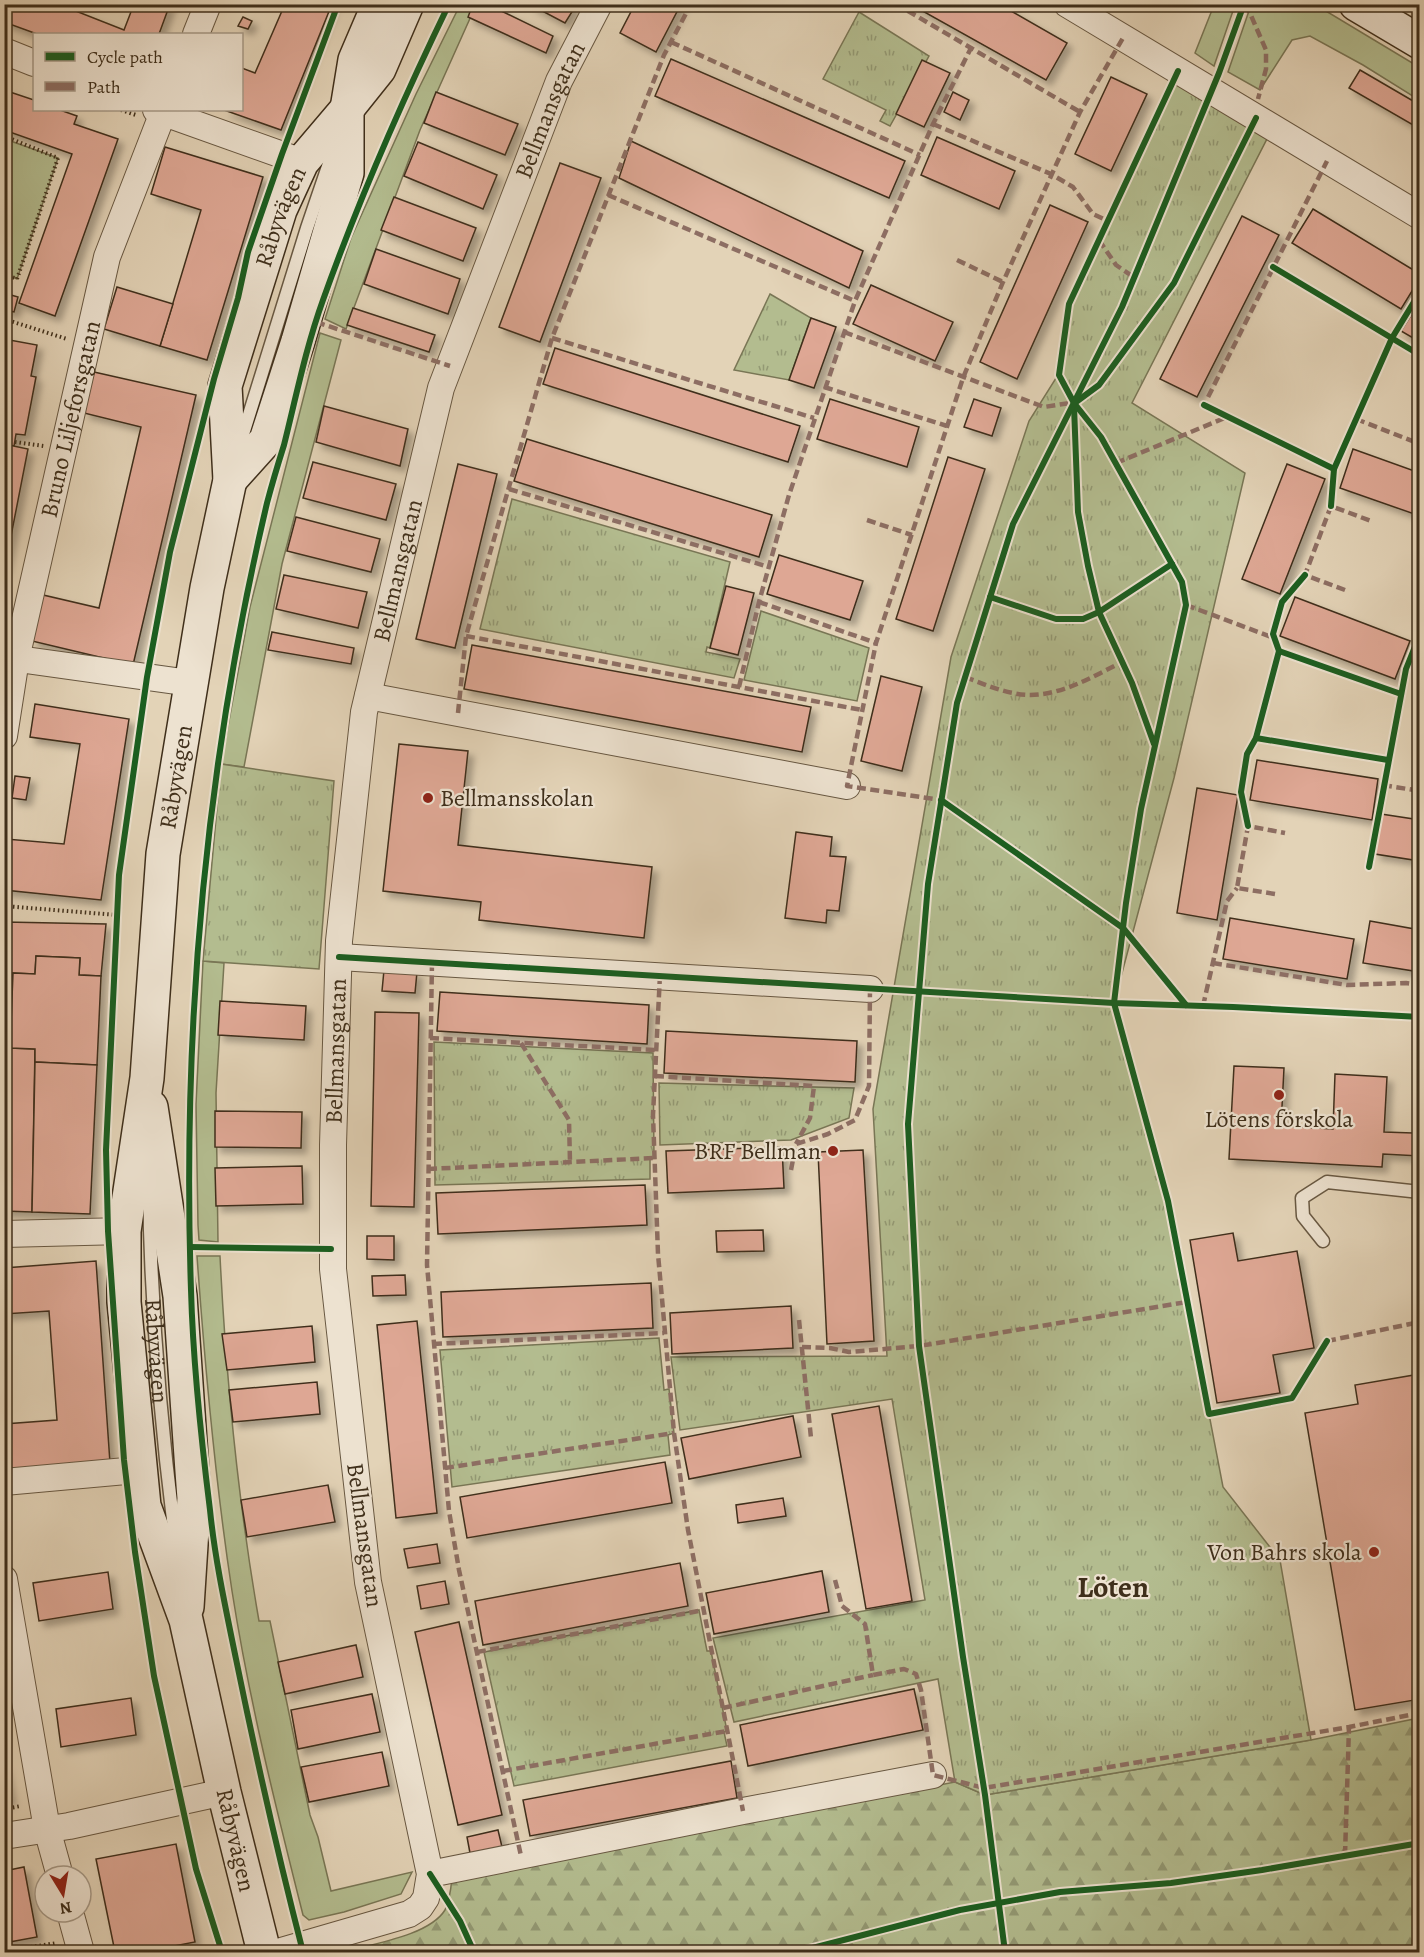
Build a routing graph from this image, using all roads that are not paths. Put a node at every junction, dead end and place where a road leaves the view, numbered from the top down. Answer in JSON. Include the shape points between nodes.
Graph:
{"nodes":[{"id":1,"x":208,"y":4,"type":"edge"},
{"id":2,"x":379,"y":4,"type":"edge"},
{"id":3,"x":407,"y":4,"type":"edge"},
{"id":4,"x":599,"y":4,"type":"edge"},
{"id":5,"x":1067,"y":4,"type":"edge"},
{"id":6,"x":1356,"y":4,"type":"edge"},
{"id":7,"x":196,"y":33,"type":"edge"},
{"id":8,"x":1419,"y":42,"type":"edge"},
{"id":9,"x":4,"y":51,"type":"edge"},
{"id":10,"x":33,"y":63,"type":"edge"},
{"id":11,"x":347,"y":109,"type":"junction"},
{"id":12,"x":156,"y":112,"type":"edge"},
{"id":13,"x":302,"y":162,"type":"junction"},
{"id":14,"x":1419,"y":216,"type":"edge"},
{"id":15,"x":230,"y":480,"type":"junction"},
{"id":16,"x":10,"y":658,"type":"edge"},
{"id":17,"x":190,"y":683,"type":"junction"},
{"id":18,"x":368,"y":696,"type":"junction"},
{"id":19,"x":4,"y":736,"type":"edge"},
{"id":20,"x":847,"y":786,"type":"dead end"},
{"id":21,"x":339,"y":957,"type":"junction"},
{"id":22,"x":870,"y":989,"type":"dead end"},
{"id":23,"x":147,"y":1078,"type":"junction"},
{"id":24,"x":1419,"y":1192,"type":"edge"},
{"id":25,"x":124,"y":1231,"type":"junction"},
{"id":26,"x":4,"y":1234,"type":"edge"},
{"id":27,"x":1323,"y":1241,"type":"dead end"},
{"id":28,"x":126,"y":1471,"type":"dead end"},
{"id":29,"x":4,"y":1482,"type":"edge"},
{"id":30,"x":4,"y":1579,"type":"edge"},
{"id":31,"x":186,"y":1620,"type":"junction"},
{"id":32,"x":933,"y":1775,"type":"dead end"},
{"id":33,"x":224,"y":1792,"type":"junction"},
{"id":34,"x":47,"y":1829,"type":"junction"},
{"id":35,"x":4,"y":1836,"type":"edge"},
{"id":36,"x":57,"y":1864,"type":"edge"},
{"id":37,"x":430,"y":1874,"type":"junction"},
{"id":38,"x":70,"y":1924,"type":"edge"},
{"id":39,"x":71,"y":1948,"type":"edge"},
{"id":40,"x":264,"y":1953,"type":"edge"},
{"id":41,"x":278,"y":1953,"type":"edge"}],
"edges":[{"from":1,"to":7,"type":"street"},
{"from":2,"to":11,"type":"main road","name":"Råbyvägen","via":[[355,60]]},
{"from":3,"to":11,"type":"main road","name":"Råbyvägen","via":[[379,69]]},
{"from":4,"to":18,"type":"street","name":"Bellmansgatan","via":[[559,81],[441,388]]},
{"from":5,"to":14,"type":"street"},
{"from":6,"to":8,"type":"main road"},
{"from":9,"to":10,"type":"street"},
{"from":11,"to":13,"type":"main road","name":"Råbyvägen"},
{"from":11,"to":15,"type":"main road","name":"Råbyvägen","via":[[347,173],[298,341],[266,440]]},
{"from":12,"to":13,"type":"street"},
{"from":12,"to":16,"type":"street","name":"Bruno Liljeforsgatan","via":[[107,257]]},
{"from":13,"to":15,"type":"main road","name":"Råbyvägen","via":[[280,210],[225,386]]},
{"from":15,"to":17,"type":"main road","name":"Råbyvägen"},
{"from":16,"to":17,"type":"street"},
{"from":16,"to":19,"type":"street","name":"Bruno Liljeforsgatan"},
{"from":17,"to":23,"type":"main road","name":"Råbyvägen","via":[[164,854]]},
{"from":18,"to":20,"type":"street"},
{"from":18,"to":21,"type":"street","name":"Bellmansgatan"},
{"from":21,"to":22,"type":"street"},
{"from":21,"to":37,"type":"street","name":"Bellmansgatan","via":[[333,1269],[368,1582]]},
{"from":23,"to":25,"type":"main road","name":"Råbyvägen"},
{"from":23,"to":31,"type":"main road","name":"Råbyvägen","via":[[180,1296],[194,1498]]},
{"from":24,"to":27,"type":"lane","via":[[1327,1182],[1302,1198],[1303,1216]]},
{"from":25,"to":26,"type":"street"},
{"from":25,"to":31,"type":"main road","name":"Råbyvägen","via":[[124,1302],[144,1506]]},
{"from":28,"to":29,"type":"street"},
{"from":30,"to":34,"type":"street"},
{"from":31,"to":33,"type":"main road","name":"Råbyvägen"},
{"from":32,"to":37,"type":"street"},
{"from":33,"to":34,"type":"street"},
{"from":33,"to":40,"type":"main road","name":"Råbyvägen"},
{"from":34,"to":35,"type":"street"},
{"from":34,"to":36,"type":"street"},
{"from":37,"to":41,"type":"street","name":"Bellmansgatan","via":[[426,1898],[409,1914]]},
{"from":38,"to":39,"type":"street"}]}
